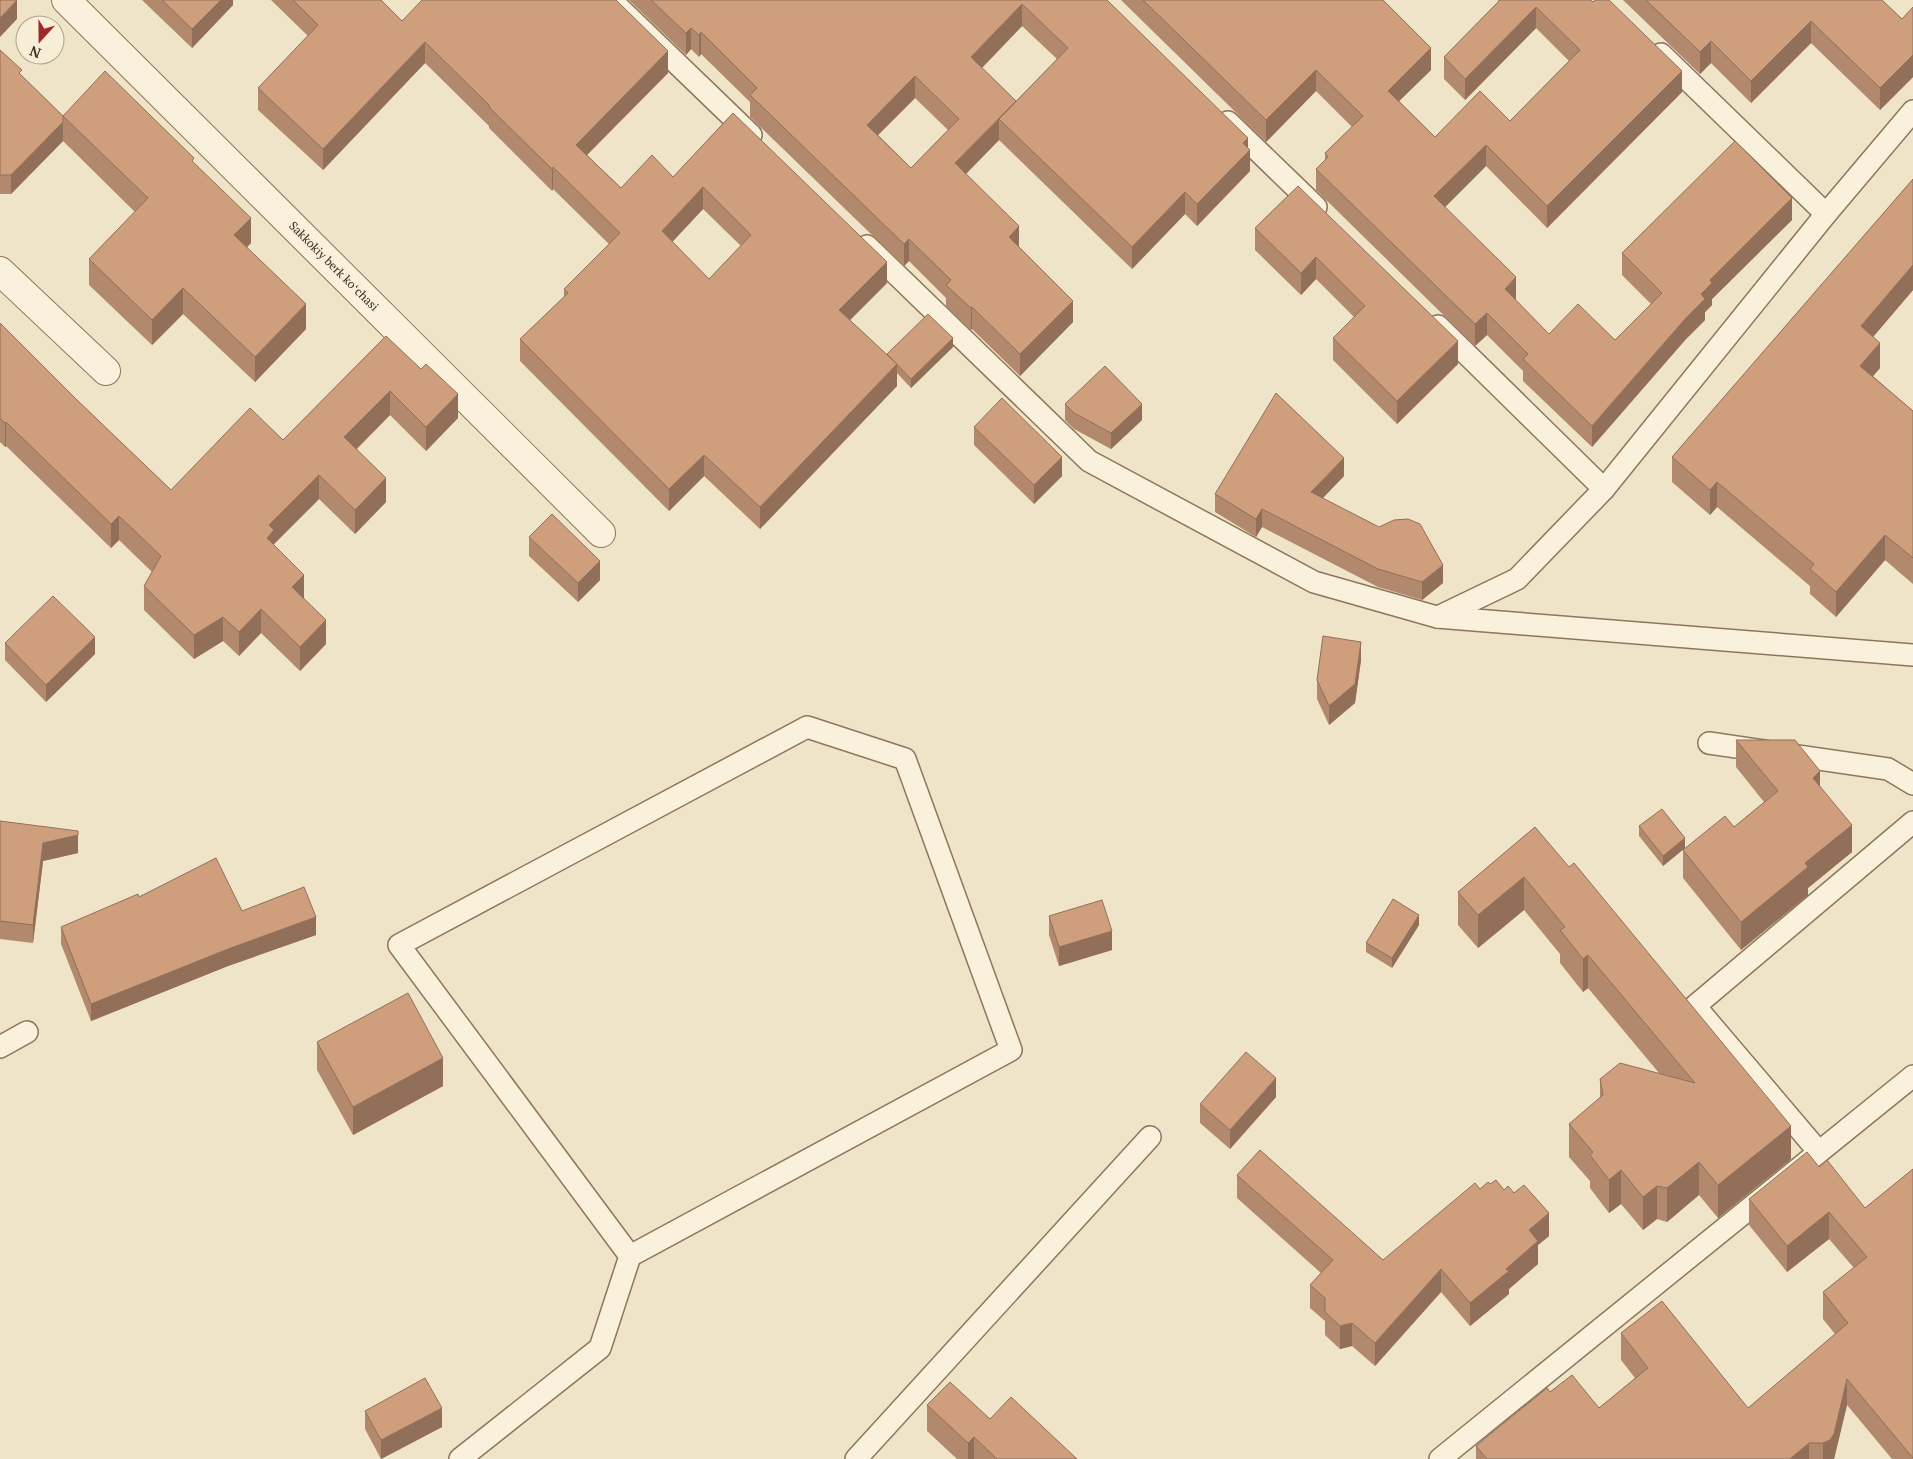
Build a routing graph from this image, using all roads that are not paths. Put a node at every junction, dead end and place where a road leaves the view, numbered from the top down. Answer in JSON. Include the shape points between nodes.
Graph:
{"nodes":[{"id":1,"x":66,"y":0,"type":"edge"},
{"id":2,"x":611,"y":0,"type":"edge"},
{"id":3,"x":1648,"y":41,"type":"edge"},
{"id":4,"x":1216,"y":110,"type":"edge"},
{"id":5,"x":1913,"y":111,"type":"edge"},
{"id":6,"x":768,"y":151,"type":"edge"},
{"id":7,"x":1826,"y":214,"type":"junction"},
{"id":8,"x":1329,"y":220,"type":"edge"},
{"id":9,"x":854,"y":234,"type":"edge"},
{"id":10,"x":0,"y":271,"type":"edge"},
{"id":11,"x":1421,"y":310,"type":"edge"},
{"id":12,"x":106,"y":371,"type":"dead end"},
{"id":13,"x":1604,"y":489,"type":"junction"},
{"id":14,"x":601,"y":533,"type":"dead end"},
{"id":15,"x":1437,"y":617,"type":"junction"},
{"id":16,"x":1913,"y":655,"type":"edge"},
{"id":17,"x":1709,"y":743,"type":"dead end"},
{"id":18,"x":1913,"y":784,"type":"edge"},
{"id":19,"x":1913,"y":822,"type":"edge"},
{"id":20,"x":27,"y":1032,"type":"dead end"},
{"id":21,"x":0,"y":1047,"type":"edge"},
{"id":22,"x":1913,"y":1076,"type":"edge"},
{"id":23,"x":1150,"y":1137,"type":"dead end"},
{"id":24,"x":1819,"y":1152,"type":"junction"},
{"id":25,"x":630,"y":1256,"type":"junction"},
{"id":26,"x":460,"y":1459,"type":"edge"},
{"id":27,"x":856,"y":1459,"type":"edge"},
{"id":28,"x":1440,"y":1459,"type":"edge"}],
"edges":[{"from":1,"to":14,"type":"street","name":"Sakkokiy berk koʻchasi"},
{"from":2,"to":6,"type":"lane"},
{"from":3,"to":7,"type":"lane"},
{"from":4,"to":8,"type":"lane"},
{"from":5,"to":7,"type":"lane"},
{"from":7,"to":13,"type":"lane"},
{"from":9,"to":15,"type":"lane","via":[[1089,460],[1314,582]]},
{"from":10,"to":12,"type":"street"},
{"from":11,"to":13,"type":"lane"},
{"from":13,"to":15,"type":"lane","via":[[1517,579]]},
{"from":15,"to":16,"type":"lane"},
{"from":17,"to":18,"type":"lane","via":[[1888,768]]},
{"from":19,"to":24,"type":"lane","via":[[1695,1006]]},
{"from":20,"to":21,"type":"lane"},
{"from":22,"to":24,"type":"lane"},
{"from":23,"to":27,"type":"lane"},
{"from":24,"to":28,"type":"lane"},
{"from":25,"to":25,"type":"lane","via":[[1011,1050],[905,759],[807,727],[399,945]]},
{"from":25,"to":26,"type":"lane","via":[[600,1348]]}]}
